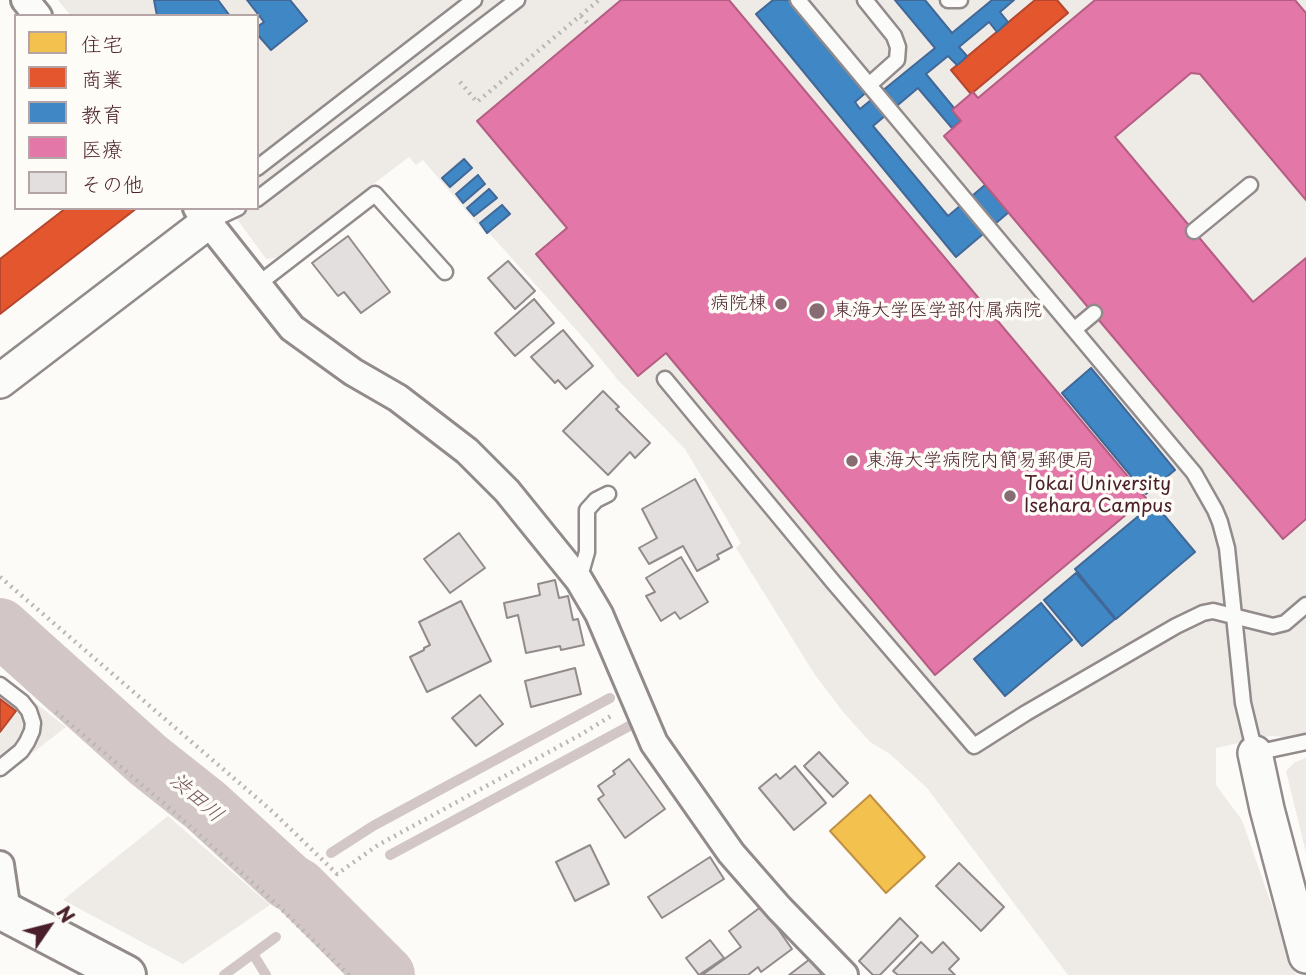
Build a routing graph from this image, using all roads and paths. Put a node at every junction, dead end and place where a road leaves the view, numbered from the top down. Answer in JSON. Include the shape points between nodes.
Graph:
{"nodes":[{"id":1,"x":24,"y":0,"type":"edge"},
{"id":2,"x":474,"y":0,"type":"edge"},
{"id":3,"x":517,"y":0,"type":"edge"},
{"id":4,"x":599,"y":0,"type":"edge"},
{"id":5,"x":798,"y":0,"type":"edge"},
{"id":6,"x":864,"y":0,"type":"edge"},
{"id":7,"x":948,"y":0,"type":"edge"},
{"id":8,"x":960,"y":0,"type":"edge"},
{"id":9,"x":36,"y":14,"type":"edge"},
{"id":10,"x":581,"y":16,"type":"junction"},
{"id":11,"x":590,"y":26,"type":"dead end"},
{"id":12,"x":460,"y":82,"type":"dead end"},
{"id":13,"x":869,"y":85,"type":"junction"},
{"id":14,"x":259,"y":166,"type":"edge"},
{"id":15,"x":1250,"y":185,"type":"dead end"},
{"id":16,"x":259,"y":197,"type":"edge"},
{"id":17,"x":226,"y":210,"type":"edge"},
{"id":18,"x":208,"y":213,"type":"edge"},
{"id":19,"x":1194,"y":231,"type":"dead end"},
{"id":20,"x":445,"y":272,"type":"dead end"},
{"id":21,"x":257,"y":285,"type":"junction"},
{"id":22,"x":1094,"y":313,"type":"dead end"},
{"id":23,"x":1075,"y":329,"type":"junction"},
{"id":24,"x":665,"y":379,"type":"dead end"},
{"id":25,"x":0,"y":382,"type":"edge"},
{"id":26,"x":608,"y":494,"type":"dead end"},
{"id":27,"x":0,"y":577,"type":"edge"},
{"id":28,"x":579,"y":580,"type":"junction"},
{"id":29,"x":1306,"y":605,"type":"edge"},
{"id":30,"x":1235,"y":616,"type":"junction"},
{"id":31,"x":0,"y":685,"type":"edge"},
{"id":32,"x":636,"y":700,"type":"junction"},
{"id":33,"x":50,"y":708,"type":"dead end"},
{"id":34,"x":1306,"y":742,"type":"edge"},
{"id":35,"x":1255,"y":753,"type":"junction"},
{"id":36,"x":0,"y":768,"type":"edge"},
{"id":37,"x":0,"y":865,"type":"edge"},
{"id":38,"x":3,"y":911,"type":"edge"},
{"id":39,"x":1306,"y":956,"type":"edge"},
{"id":40,"x":126,"y":975,"type":"edge"},
{"id":41,"x":349,"y":975,"type":"edge"},
{"id":42,"x":844,"y":975,"type":"edge"}],
"edges":[{"from":1,"to":9,"type":"street"},
{"from":2,"to":14,"type":"lane"},
{"from":3,"to":16,"type":"lane"},
{"from":4,"to":10,"type":"path"},
{"from":5,"to":13,"type":"lane"},
{"from":6,"to":13,"type":"lane","via":[[898,47],[897,60]]},
{"from":7,"to":8,"type":"lane"},
{"from":10,"to":11,"type":"path"},
{"from":10,"to":12,"type":"path","via":[[477,102]]},
{"from":13,"to":23,"type":"lane"},
{"from":15,"to":19,"type":"lane"},
{"from":17,"to":18,"type":"lane"},
{"from":18,"to":21,"type":"street"},
{"from":18,"to":25,"type":"street"},
{"from":20,"to":21,"type":"lane","via":[[375,194]]},
{"from":21,"to":28,"type":"street","via":[[292,328],[398,398],[467,451],[507,491]]},
{"from":22,"to":23,"type":"lane"},
{"from":23,"to":30,"type":"lane","via":[[1202,485],[1224,534]]},
{"from":24,"to":30,"type":"lane","via":[[974,746],[1176,626],[1213,611]]},
{"from":26,"to":28,"type":"lane","via":[[587,510],[587,552]]},
{"from":27,"to":32,"type":"path","via":[[273,812],[337,874],[379,845]]},
{"from":28,"to":32,"type":"street"},
{"from":29,"to":30,"type":"lane","via":[[1285,623],[1273,626]]},
{"from":30,"to":35,"type":"lane","via":[[1243,703]]},
{"from":31,"to":36,"type":"lane","via":[[22,702],[33,723],[27,743]]},
{"from":32,"to":42,"type":"street","via":[[654,743],[731,853]]},
{"from":33,"to":41,"type":"path","via":[[174,812]]},
{"from":34,"to":35,"type":"lane"},
{"from":35,"to":39,"type":"street"},
{"from":37,"to":38,"type":"street"},
{"from":38,"to":40,"type":"highway"}]}
